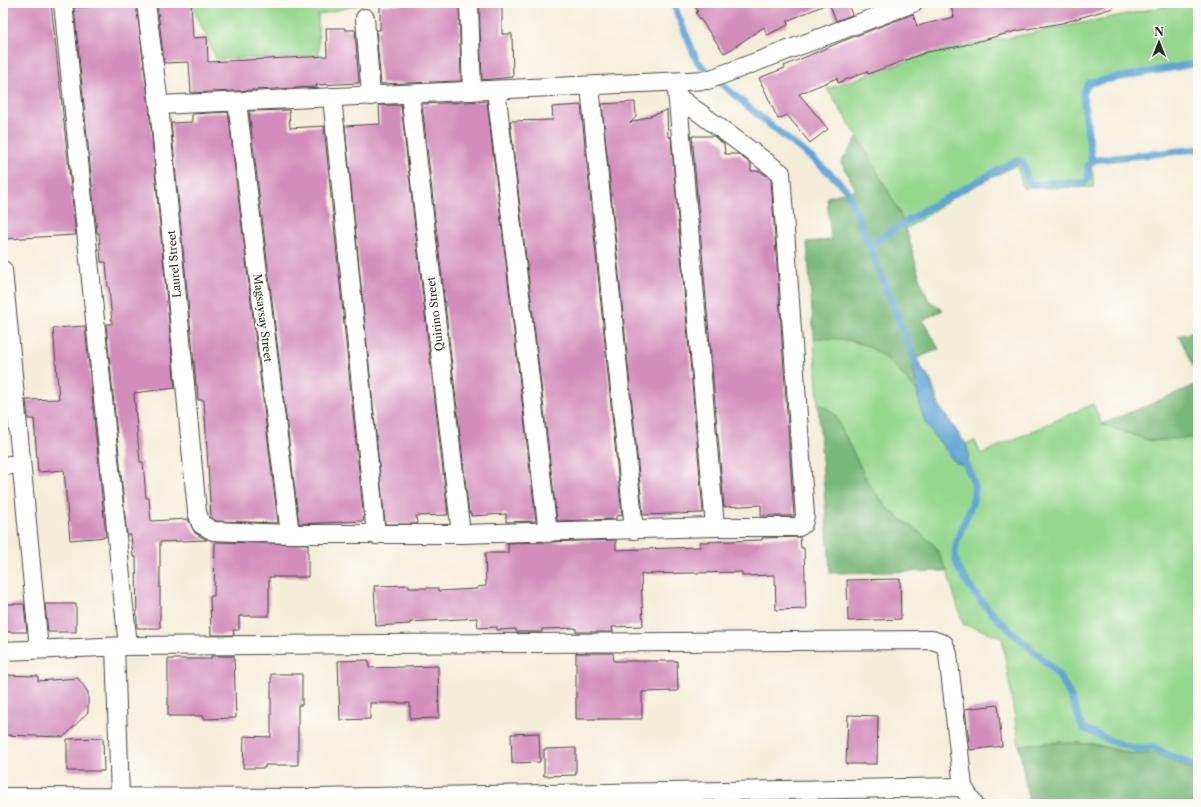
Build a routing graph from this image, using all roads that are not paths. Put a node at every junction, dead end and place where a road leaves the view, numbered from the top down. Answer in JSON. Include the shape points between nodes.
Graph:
{"nodes":[{"id":1,"x":63,"y":3,"type":"edge"},
{"id":2,"x":146,"y":3,"type":"edge"},
{"id":3,"x":913,"y":3,"type":"edge"},
{"id":4,"x":469,"y":4,"type":"dead end"},
{"id":5,"x":366,"y":18,"type":"dead end"},
{"id":6,"x":590,"y":86,"type":"junction"},
{"id":7,"x":677,"y":89,"type":"junction"},
{"id":8,"x":496,"y":90,"type":"junction"},
{"id":9,"x":472,"y":91,"type":"junction"},
{"id":10,"x":410,"y":94,"type":"junction"},
{"id":11,"x":371,"y":96,"type":"junction"},
{"id":12,"x":332,"y":98,"type":"junction"},
{"id":13,"x":237,"y":102,"type":"junction"},
{"id":14,"x":159,"y":105,"type":"junction"},
{"id":15,"x":3,"y":270,"type":"edge"},
{"id":16,"x":12,"y":465,"type":"edge"},
{"id":17,"x":715,"y":527,"type":"junction"},
{"id":18,"x":634,"y":530,"type":"junction"},
{"id":19,"x":548,"y":533,"type":"junction"},
{"id":20,"x":290,"y":534,"type":"junction"},
{"id":21,"x":461,"y":534,"type":"junction"},
{"id":22,"x":376,"y":535,"type":"junction"},
{"id":23,"x":121,"y":646,"type":"junction"},
{"id":24,"x":39,"y":649,"type":"junction"},
{"id":25,"x":3,"y":651,"type":"edge"},
{"id":26,"x":963,"y":787,"type":"junction"},
{"id":27,"x":120,"y":797,"type":"junction"},
{"id":28,"x":9,"y":800,"type":"edge"},
{"id":29,"x":63,"y":801,"type":"edge"},
{"id":30,"x":188,"y":801,"type":"edge"},
{"id":31,"x":315,"y":801,"type":"edge"},
{"id":32,"x":974,"y":804,"type":"edge"}],
"edges":[{"from":1,"to":23,"type":"street"},
{"from":2,"to":14,"type":"street","name":"Laurel Street"},
{"from":3,"to":7,"type":"street","via":[[743,68]]},
{"from":4,"to":9,"type":"street"},
{"from":5,"to":11,"type":"street"},
{"from":6,"to":7,"type":"street"},
{"from":6,"to":8,"type":"street"},
{"from":6,"to":18,"type":"street"},
{"from":7,"to":17,"type":"street"},
{"from":7,"to":17,"type":"street","via":[[781,173],[805,516],[803,524],[799,527]]},
{"from":8,"to":9,"type":"street"},
{"from":8,"to":19,"type":"street"},
{"from":9,"to":10,"type":"street"},
{"from":10,"to":11,"type":"street"},
{"from":10,"to":21,"type":"street","name":"Quirino Street"},
{"from":11,"to":12,"type":"street"},
{"from":12,"to":13,"type":"street"},
{"from":12,"to":22,"type":"street"},
{"from":13,"to":14,"type":"street"},
{"from":13,"to":20,"type":"street","name":"Magsaysay Street"},
{"from":14,"to":20,"type":"street","name":"Laurel Street","via":[[197,512],[201,524],[213,531]]},
{"from":15,"to":16,"type":"street"},
{"from":16,"to":24,"type":"street"},
{"from":17,"to":18,"type":"street"},
{"from":18,"to":19,"type":"street"},
{"from":19,"to":21,"type":"street"},
{"from":20,"to":22,"type":"street"},
{"from":21,"to":22,"type":"street"},
{"from":23,"to":24,"type":"street"},
{"from":23,"to":26,"type":"street","via":[[932,640],[944,644],[948,654]]},
{"from":23,"to":27,"type":"street"},
{"from":24,"to":25,"type":"street"},
{"from":26,"to":31,"type":"street"},
{"from":26,"to":32,"type":"street"},
{"from":27,"to":29,"type":"street"},
{"from":27,"to":30,"type":"street"},
{"from":28,"to":29,"type":"street"},
{"from":30,"to":31,"type":"street"}]}
